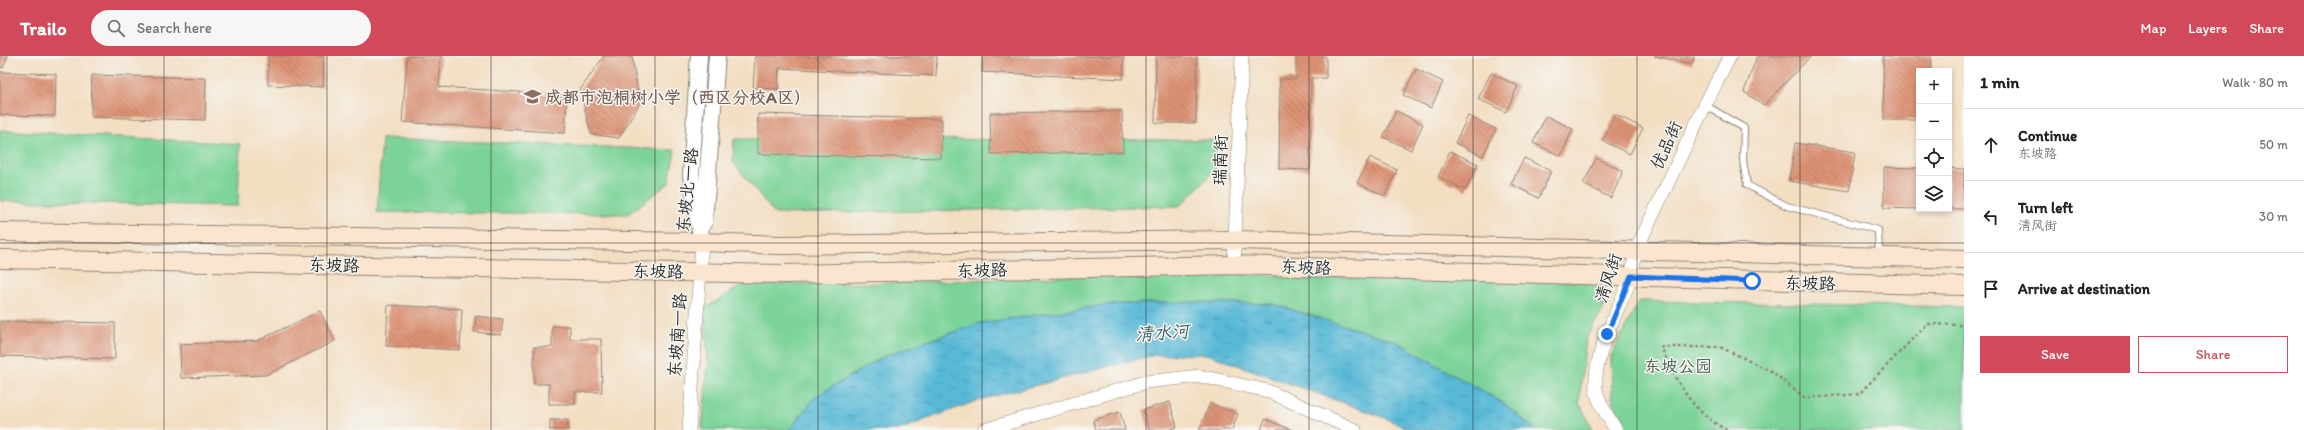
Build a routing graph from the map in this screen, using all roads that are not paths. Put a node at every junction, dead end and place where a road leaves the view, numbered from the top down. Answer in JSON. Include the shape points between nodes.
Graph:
{"nodes":[{"id":1,"x":699,"y":56,"type":"edge"},
{"id":2,"x":717,"y":56,"type":"edge"},
{"id":3,"x":1242,"y":56,"type":"edge"},
{"id":4,"x":1730,"y":56,"type":"edge"},
{"id":5,"x":1705,"y":105,"type":"junction"},
{"id":6,"x":0,"y":232,"type":"edge"},
{"id":7,"x":1236,"y":240,"type":"junction"},
{"id":8,"x":702,"y":242,"type":"junction"},
{"id":9,"x":1636,"y":250,"type":"junction"},
{"id":10,"x":1879,"y":257,"type":"junction"},
{"id":11,"x":0,"y":259,"type":"edge"},
{"id":12,"x":1964,"y":259,"type":"edge"},
{"id":13,"x":1234,"y":265,"type":"junction"},
{"id":14,"x":700,"y":271,"type":"junction"},
{"id":15,"x":1631,"y":276,"type":"junction"},
{"id":16,"x":1964,"y":286,"type":"edge"},
{"id":17,"x":689,"y":430,"type":"edge"},
{"id":18,"x":984,"y":430,"type":"edge"},
{"id":19,"x":1355,"y":430,"type":"edge"},
{"id":20,"x":1616,"y":430,"type":"edge"}],
"edges":[{"from":1,"to":8,"type":"street","name":"东坡北一路","via":[[691,175]]},
{"from":2,"to":8,"type":"street","name":"东坡北一路"},
{"from":3,"to":7,"type":"street","name":"瑞南街"},
{"from":4,"to":5,"type":"street","name":"优品街"},
{"from":5,"to":9,"type":"street","name":"优品街"},
{"from":5,"to":10,"type":"lane","via":[[1744,128],[1743,160],[1747,185],[1787,206],[1878,230]]},
{"from":6,"to":8,"type":"main road","name":"东坡路"},
{"from":7,"to":8,"type":"main road","name":"东坡路","via":[[779,245]]},
{"from":7,"to":9,"type":"main road","name":"东坡路"},
{"from":7,"to":13,"type":"street","name":"瑞南街"},
{"from":8,"to":14,"type":"street","name":"东坡南一路"},
{"from":9,"to":10,"type":"main road","name":"东坡路"},
{"from":9,"to":15,"type":"street","name":"清风街"},
{"from":10,"to":12,"type":"main road","name":"东坡路"},
{"from":11,"to":14,"type":"main road","name":"东坡路"},
{"from":13,"to":14,"type":"main road","name":"东坡路","via":[[784,274]]},
{"from":13,"to":15,"type":"main road","name":"东坡路"},
{"from":14,"to":17,"type":"street","name":"东坡南一路"},
{"from":15,"to":16,"type":"main road","name":"东坡路"},
{"from":15,"to":20,"type":"street","name":"清风街","via":[[1607,334],[1598,368],[1596,389]]},
{"from":18,"to":19,"type":"street","via":[[1146,382],[1200,376],[1268,391]]}]}
